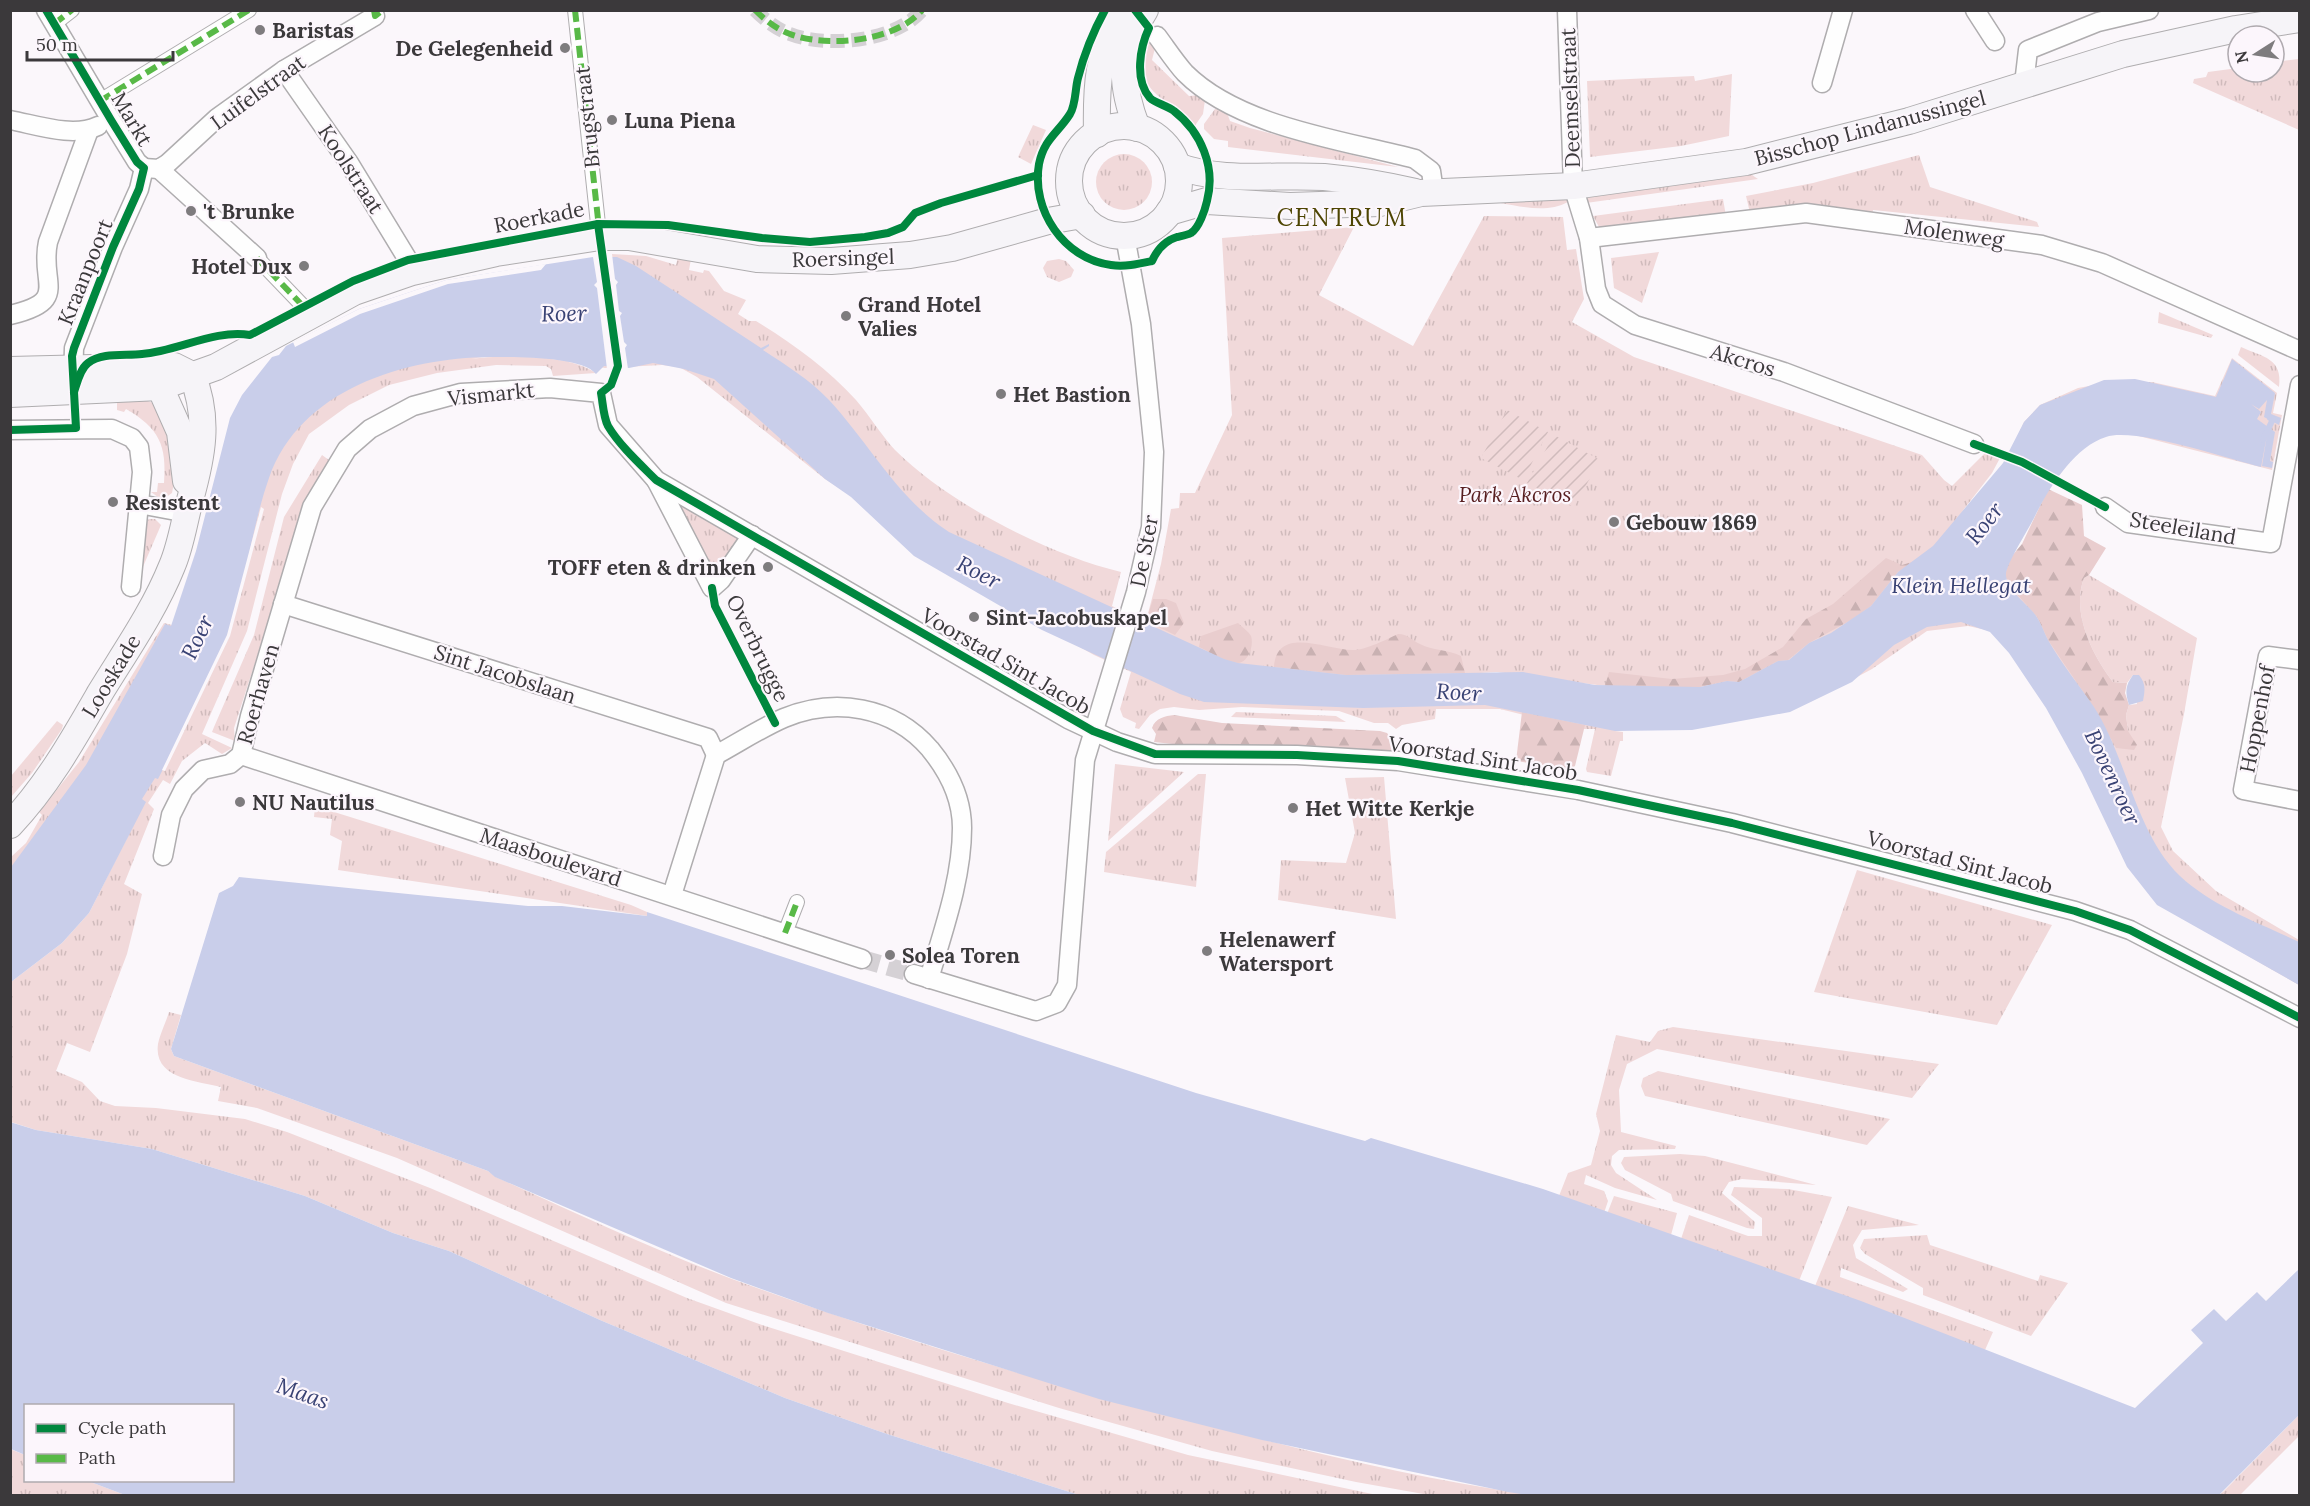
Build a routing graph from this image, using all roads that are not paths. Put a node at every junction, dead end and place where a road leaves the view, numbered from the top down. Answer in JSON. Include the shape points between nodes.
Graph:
{"nodes":[{"id":1,"x":72,"y":10,"type":"edge"},
{"id":2,"x":249,"y":10,"type":"edge"},
{"id":3,"x":575,"y":10,"type":"edge"},
{"id":4,"x":1123,"y":10,"type":"edge"},
{"id":5,"x":1144,"y":10,"type":"edge"},
{"id":6,"x":1567,"y":10,"type":"edge"},
{"id":7,"x":1843,"y":10,"type":"edge"},
{"id":8,"x":1975,"y":10,"type":"edge"},
{"id":9,"x":2149,"y":10,"type":"edge"},
{"id":10,"x":377,"y":12,"type":"edge"},
{"id":11,"x":50,"y":17,"type":"edge"},
{"id":12,"x":2300,"y":19,"type":"edge"},
{"id":13,"x":1157,"y":36,"type":"dead end"},
{"id":14,"x":1995,"y":41,"type":"dead end"},
{"id":15,"x":284,"y":70,"type":"junction"},
{"id":16,"x":1822,"y":82,"type":"dead end"},
{"id":17,"x":2024,"y":84,"type":"junction"},
{"id":18,"x":100,"y":101,"type":"junction"},
{"id":19,"x":10,"y":120,"type":"edge"},
{"id":20,"x":111,"y":120,"type":"junction"},
{"id":21,"x":1137,"y":128,"type":"junction"},
{"id":22,"x":90,"y":130,"type":"junction"},
{"id":23,"x":1097,"y":134,"type":"junction"},
{"id":24,"x":1177,"y":166,"type":"junction"},
{"id":25,"x":152,"y":168,"type":"junction"},
{"id":26,"x":1572,"y":178,"type":"junction"},
{"id":27,"x":1427,"y":193,"type":"junction"},
{"id":28,"x":1169,"y":212,"type":"junction"},
{"id":29,"x":1082,"y":215,"type":"junction"},
{"id":30,"x":599,"y":230,"type":"junction"},
{"id":31,"x":1125,"y":236,"type":"junction"},
{"id":32,"x":1589,"y":238,"type":"junction"},
{"id":33,"x":257,"y":258,"type":"joint"},
{"id":34,"x":412,"y":272,"type":"junction"},
{"id":35,"x":302,"y":305,"type":"dead end"},
{"id":36,"x":10,"y":315,"type":"edge"},
{"id":37,"x":2300,"y":351,"type":"edge"},
{"id":38,"x":10,"y":370,"type":"edge"},
{"id":39,"x":192,"y":375,"type":"junction"},
{"id":40,"x":74,"y":381,"type":"junction"},
{"id":41,"x":2300,"y":385,"type":"edge"},
{"id":42,"x":160,"y":387,"type":"junction"},
{"id":43,"x":601,"y":393,"type":"joint"},
{"id":44,"x":10,"y":394,"type":"edge"},
{"id":45,"x":10,"y":430,"type":"edge"},
{"id":46,"x":1974,"y":444,"type":"dead end"},
{"id":47,"x":656,"y":480,"type":"junction"},
{"id":48,"x":139,"y":504,"type":"junction"},
{"id":49,"x":2106,"y":507,"type":"dead end"},
{"id":50,"x":186,"y":513,"type":"junction"},
{"id":51,"x":752,"y":535,"type":"junction"},
{"id":52,"x":132,"y":587,"type":"dead end"},
{"id":53,"x":284,"y":604,"type":"junction"},
{"id":54,"x":2300,"y":660,"type":"edge"},
{"id":55,"x":1093,"y":731,"type":"junction"},
{"id":56,"x":241,"y":755,"type":"junction"},
{"id":57,"x":716,"y":755,"type":"junction"},
{"id":58,"x":2300,"y":801,"type":"edge"},
{"id":59,"x":10,"y":825,"type":"edge"},
{"id":60,"x":163,"y":856,"type":"dead end"},
{"id":61,"x":672,"y":895,"type":"junction"},
{"id":62,"x":797,"y":902,"type":"dead end"},
{"id":63,"x":785,"y":933,"type":"junction"},
{"id":64,"x":862,"y":959,"type":"tunnel mouth"},
{"id":65,"x":2300,"y":1018,"type":"edge"}],
"edges":[{"from":1,"to":11,"type":"street","name":"Markt"},
{"from":2,"to":18,"type":"street","name":"Markt"},
{"from":3,"to":30,"type":"street","name":"Brugstraat"},
{"from":4,"to":23,"type":"main road","via":[[1100,62]]},
{"from":5,"to":21,"type":"main road","via":[[1127,49],[1123,76]]},
{"from":6,"to":26,"type":"street","name":"Deemselstraat"},
{"from":7,"to":16,"type":"street"},
{"from":8,"to":14,"type":"street"},
{"from":9,"to":17,"type":"street","via":[[2098,22],[2028,50]]},
{"from":10,"to":15,"type":"street","name":"Luifelstraat"},
{"from":11,"to":18,"type":"street","name":"Markt"},
{"from":12,"to":17,"type":"main road","name":"Bisschop Lindanussingel","via":[[2151,47]]},
{"from":13,"to":27,"type":"street","via":[[1185,73],[1226,103],[1281,124],[1415,159],[1431,171]]},
{"from":15,"to":25,"type":"street","name":"Luifelstraat"},
{"from":15,"to":34,"type":"street","name":"Koolstraat","via":[[349,163]]},
{"from":17,"to":26,"type":"main road","name":"Bisschop Lindanussingel","via":[[1910,121],[1779,155],[1681,173]]},
{"from":18,"to":20,"type":"street","name":"Markt"},
{"from":19,"to":22,"type":"street","via":[[62,130]]},
{"from":20,"to":22,"type":"street"},
{"from":20,"to":25,"type":"street","name":"Markt","via":[[137,162]]},
{"from":21,"to":23,"type":"main road","via":[[1115,127]]},
{"from":21,"to":24,"type":"main road","via":[[1161,140]]},
{"from":22,"to":36,"type":"street","via":[[48,242],[47,297],[32,310]]},
{"from":23,"to":29,"type":"main road","via":[[1080,149],[1071,170],[1072,193]]},
{"from":24,"to":27,"type":"main road","name":"Bisschop Lindanussingel","via":[[1209,174],[1323,177]]},
{"from":24,"to":28,"type":"main road","via":[[1178,192]]},
{"from":25,"to":33,"type":"street","name":"Markt"},
{"from":25,"to":40,"type":"street","name":"Kraanpoort","via":[[113,247],[74,348]]},
{"from":26,"to":27,"type":"main road","name":"Bisschop Lindanussingel"},
{"from":26,"to":32,"type":"street","name":"Akcros"},
{"from":27,"to":28,"type":"main road","name":"Bisschop Lindanussingel","via":[[1368,204],[1290,206],[1207,201]]},
{"from":28,"to":31,"type":"main road","via":[[1152,228]]},
{"from":29,"to":30,"type":"main road","name":"Roersingel","via":[[952,248],[831,261],[758,259]]},
{"from":29,"to":31,"type":"main road","via":[[1100,230]]},
{"from":30,"to":34,"type":"main road","name":"Roerkade"},
{"from":31,"to":55,"type":"street","name":"De Ster","via":[[1141,324],[1155,452],[1151,527],[1136,592]]},
{"from":32,"to":37,"type":"street","name":"Molenweg","via":[[1806,213],[2042,245],[2102,263]]},
{"from":32,"to":46,"type":"street","name":"Akcros","via":[[1602,304],[1635,325],[1806,380]]},
{"from":33,"to":35,"type":"street"},
{"from":34,"to":39,"type":"main road","name":"Roerkade","via":[[354,292],[216,367]]},
{"from":38,"to":40,"type":"main road"},
{"from":39,"to":40,"type":"main road","via":[[174,366]]},
{"from":39,"to":42,"type":"main road","name":"Roerkade"},
{"from":39,"to":50,"type":"main road","name":"Looskade","via":[[204,420],[200,459]]},
{"from":40,"to":42,"type":"main road","name":"Roerkade"},
{"from":40,"to":44,"type":"main road"},
{"from":41,"to":49,"type":"street","name":"Steeleiland","via":[[2271,543],[2128,523]]},
{"from":42,"to":50,"type":"main road","name":"Looskade","via":[[185,454]]},
{"from":43,"to":47,"type":"street","name":"Voorstad Sint Jacob","via":[[608,425]]},
{"from":43,"to":53,"type":"street","name":"Vismarkt","via":[[550,388],[461,393],[412,405],[370,429],[347,449],[312,507]]},
{"from":45,"to":48,"type":"street","via":[[112,429],[132,438],[141,456]]},
{"from":47,"to":51,"type":"street","name":"Voorstad Sint Jacob"},
{"from":47,"to":51,"type":"street","name":"Voorstad Sint Jacob","via":[[712,588]]},
{"from":48,"to":50,"type":"street"},
{"from":48,"to":52,"type":"street"},
{"from":50,"to":59,"type":"main road","name":"Looskade","via":[[173,564],[150,610],[66,752],[31,803]]},
{"from":51,"to":55,"type":"street","name":"Voorstad Sint Jacob"},
{"from":53,"to":56,"type":"street","name":"Roerhaven"},
{"from":53,"to":57,"type":"street","name":"Sint Jacobslaan","via":[[708,738]]},
{"from":54,"to":58,"type":"street","name":"Hoppenhof","via":[[2268,656],[2243,790]]},
{"from":55,"to":57,"type":"street","name":"De Ster","via":[[1085,760],[1067,985],[1057,1003],[1036,1011],[921,977],[960,863],[962,825],[956,793],[944,765],[920,737],[874,711],[832,707],[784,718]]},
{"from":55,"to":65,"type":"street","name":"Voorstad Sint Jacob","via":[[1155,754],[1297,755],[1398,761],[1578,790],[1732,823],[2086,914],[2130,930]]},
{"from":56,"to":60,"type":"street","name":"Roerhaven","via":[[230,764],[203,770],[188,784],[171,815]]},
{"from":56,"to":61,"type":"street","name":"Maasboulevard"},
{"from":57,"to":61,"type":"street"},
{"from":61,"to":63,"type":"street","name":"Maasboulevard"},
{"from":62,"to":63,"type":"street"},
{"from":63,"to":64,"type":"street","name":"Maasboulevard"}]}
